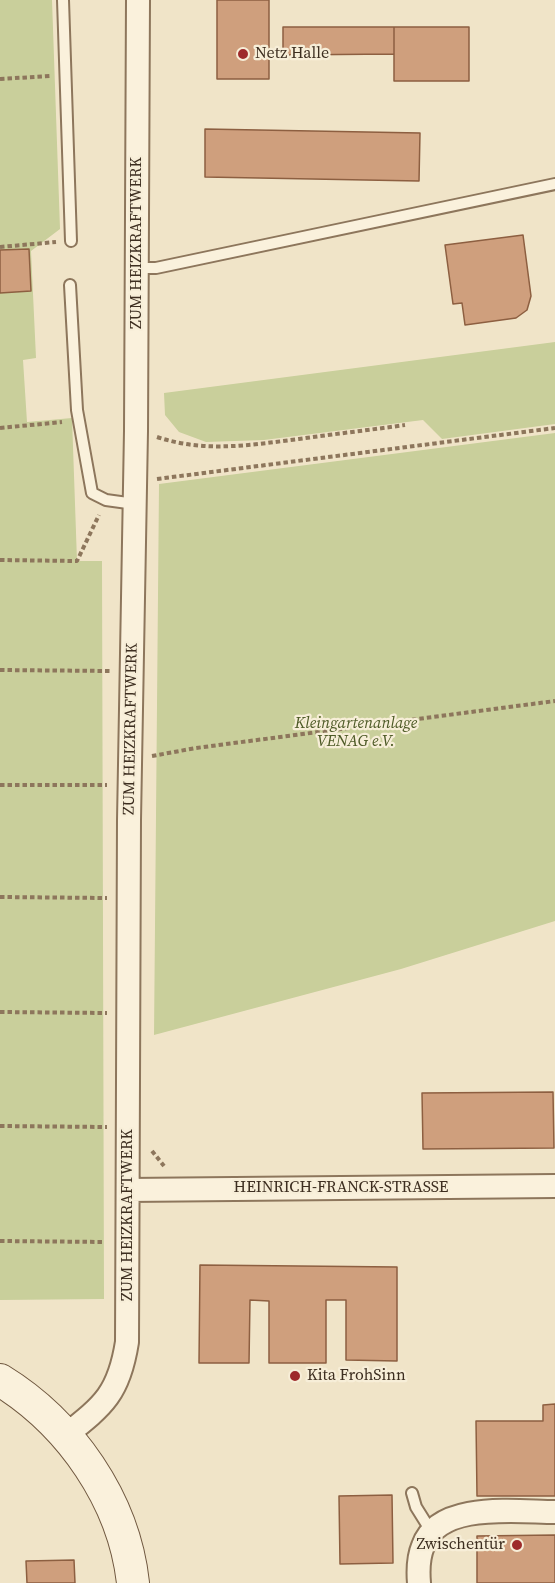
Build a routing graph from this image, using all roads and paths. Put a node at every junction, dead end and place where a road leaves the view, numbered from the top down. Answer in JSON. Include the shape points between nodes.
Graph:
{"nodes":[{"id":1,"x":63,"y":0,"type":"edge"},
{"id":2,"x":138,"y":0,"type":"edge"},
{"id":3,"x":65,"y":76,"type":"junction"},
{"id":4,"x":0,"y":79,"type":"edge"},
{"id":5,"x":555,"y":184,"type":"edge"},
{"id":6,"x":71,"y":242,"type":"joint"},
{"id":7,"x":0,"y":247,"type":"edge"},
{"id":8,"x":136,"y":268,"type":"junction"},
{"id":9,"x":70,"y":285,"type":"dead end"},
{"id":10,"x":79,"y":420,"type":"junction"},
{"id":11,"x":405,"y":425,"type":"dead end"},
{"id":12,"x":0,"y":428,"type":"edge"},
{"id":13,"x":555,"y":428,"type":"edge"},
{"id":14,"x":136,"y":431,"type":"junction"},
{"id":15,"x":155,"y":489,"type":"dead end"},
{"id":16,"x":106,"y":500,"type":"junction"},
{"id":17,"x":135,"y":504,"type":"junction"},
{"id":18,"x":0,"y":560,"type":"edge"},
{"id":19,"x":0,"y":670,"type":"edge"},
{"id":20,"x":113,"y":671,"type":"dead end"},
{"id":21,"x":555,"y":701,"type":"edge"},
{"id":22,"x":130,"y":757,"type":"junction"},
{"id":23,"x":0,"y":784,"type":"edge"},
{"id":24,"x":113,"y":786,"type":"dead end"},
{"id":25,"x":0,"y":897,"type":"edge"},
{"id":26,"x":113,"y":898,"type":"dead end"},
{"id":27,"x":0,"y":1012,"type":"edge"},
{"id":28,"x":112,"y":1013,"type":"dead end"},
{"id":29,"x":0,"y":1126,"type":"edge"},
{"id":30,"x":112,"y":1127,"type":"dead end"},
{"id":31,"x":150,"y":1146,"type":"dead end"},
{"id":32,"x":166,"y":1167,"type":"dead end"},
{"id":33,"x":555,"y":1186,"type":"edge"},
{"id":34,"x":128,"y":1190,"type":"junction"},
{"id":35,"x":0,"y":1241,"type":"edge"},
{"id":36,"x":111,"y":1242,"type":"dead end"},
{"id":37,"x":0,"y":1380,"type":"edge"},
{"id":38,"x":66,"y":1436,"type":"junction"},
{"id":39,"x":412,"y":1493,"type":"dead end"},
{"id":40,"x":555,"y":1512,"type":"edge"},
{"id":41,"x":431,"y":1531,"type":"junction"},
{"id":42,"x":133,"y":1583,"type":"edge"},
{"id":43,"x":418,"y":1583,"type":"edge"}],
"edges":[{"from":1,"to":3,"type":"lane"},
{"from":2,"to":8,"type":"street","name":"ZUM HEIZKRAFTWERK"},
{"from":3,"to":4,"type":"path"},
{"from":3,"to":6,"type":"lane"},
{"from":5,"to":8,"type":"lane","via":[[166,266]]},
{"from":6,"to":7,"type":"path"},
{"from":8,"to":14,"type":"street","name":"ZUM HEIZKRAFTWERK"},
{"from":9,"to":10,"type":"lane"},
{"from":10,"to":12,"type":"path"},
{"from":10,"to":16,"type":"lane","via":[[92,493]]},
{"from":11,"to":14,"type":"path","via":[[234,447],[176,443]]},
{"from":13,"to":15,"type":"path","via":[[155,479]]},
{"from":14,"to":17,"type":"street","name":"ZUM HEIZKRAFTWERK"},
{"from":16,"to":17,"type":"lane"},
{"from":16,"to":18,"type":"path","via":[[77,561]]},
{"from":17,"to":22,"type":"street","name":"ZUM HEIZKRAFTWERK"},
{"from":19,"to":20,"type":"path"},
{"from":21,"to":22,"type":"path"},
{"from":22,"to":34,"type":"street","name":"ZUM HEIZKRAFTWERK"},
{"from":23,"to":24,"type":"path"},
{"from":25,"to":26,"type":"path"},
{"from":27,"to":28,"type":"path"},
{"from":29,"to":30,"type":"path"},
{"from":31,"to":32,"type":"path"},
{"from":33,"to":34,"type":"street","name":"HEINRICH-FRANCK-STRASSE"},
{"from":34,"to":38,"type":"street","name":"ZUM HEIZKRAFTWERK","via":[[127,1342],[123,1368],[102,1405]]},
{"from":35,"to":36,"type":"path"},
{"from":37,"to":38,"type":"main road","via":[[36,1404]]},
{"from":38,"to":42,"type":"main road","via":[[92,1470],[112,1510],[127,1549]]},
{"from":39,"to":41,"type":"lane","via":[[416,1508]]},
{"from":40,"to":41,"type":"street","via":[[467,1513],[448,1519]]},
{"from":41,"to":43,"type":"street","via":[[423,1545]]}]}
